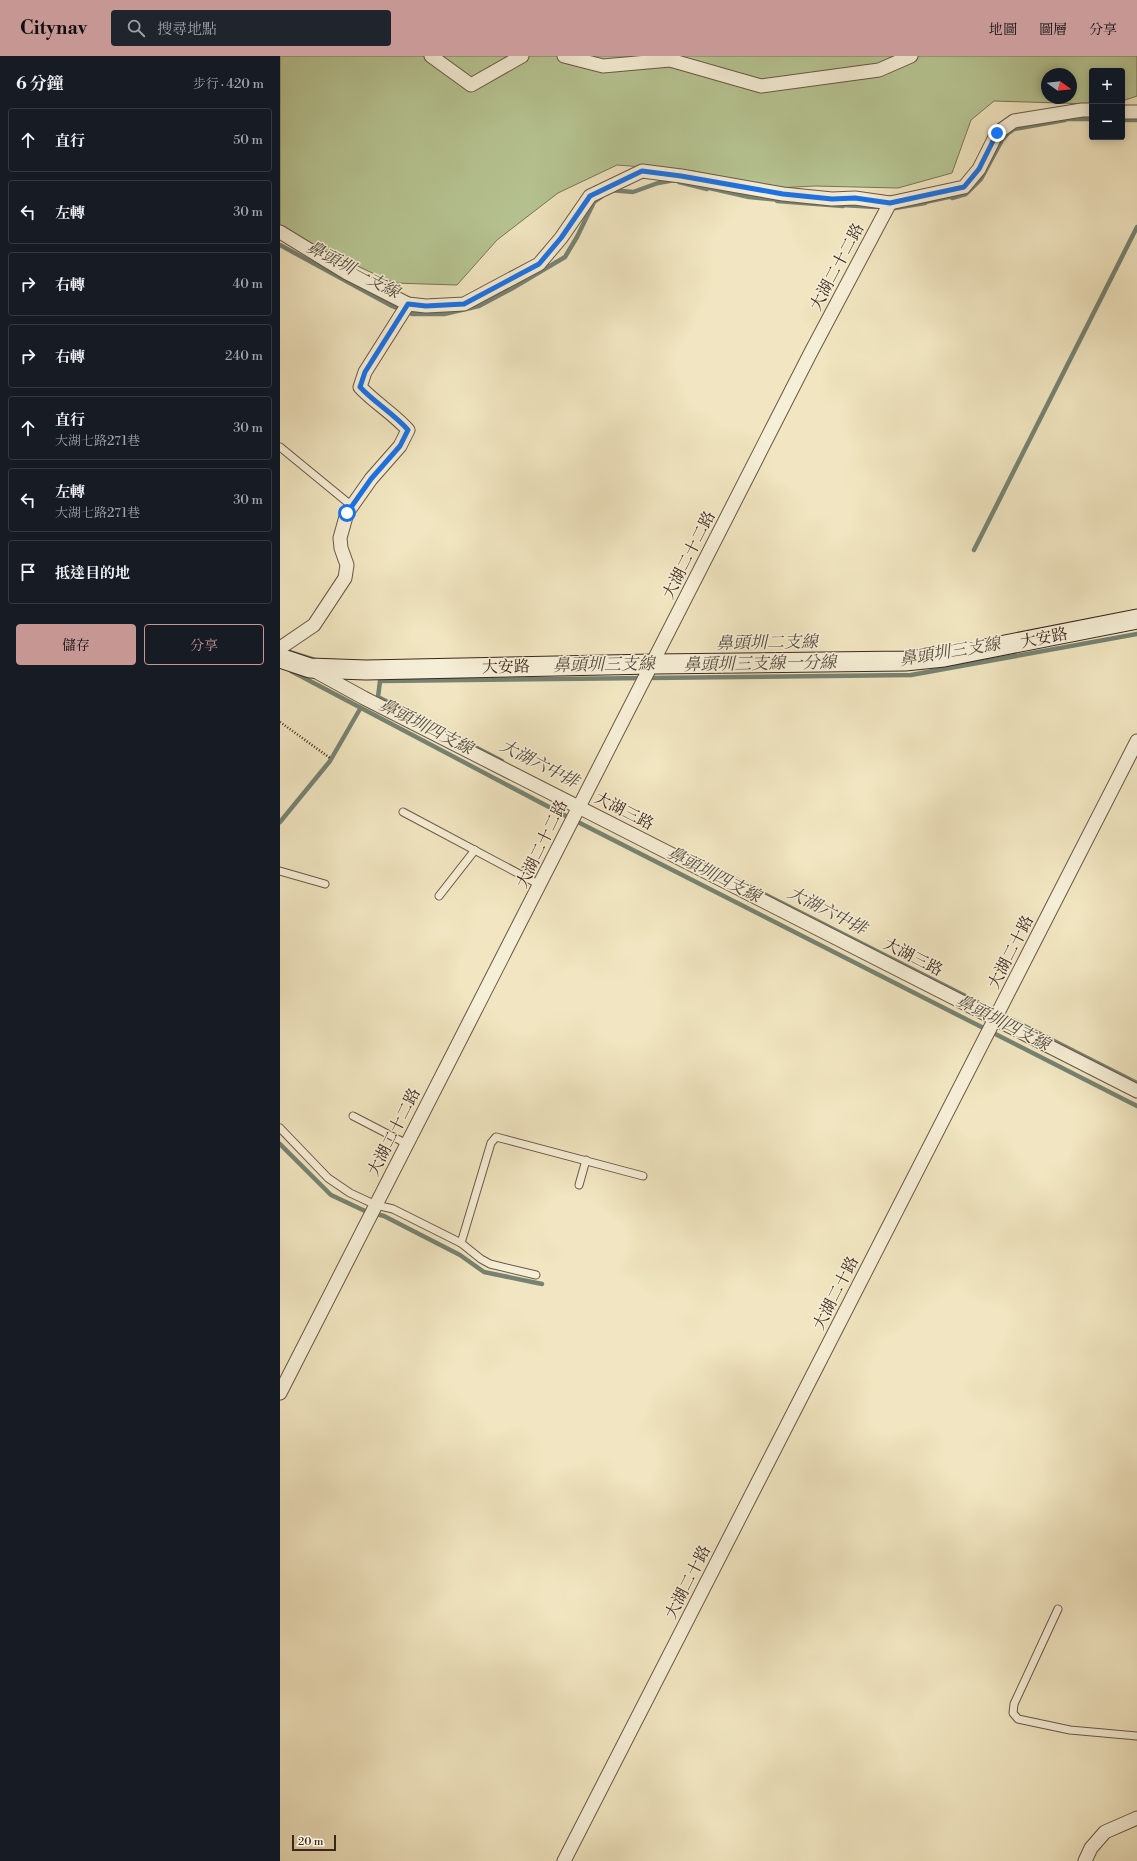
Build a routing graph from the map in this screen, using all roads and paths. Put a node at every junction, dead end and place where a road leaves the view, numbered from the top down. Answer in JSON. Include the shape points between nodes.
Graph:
{"nodes":[{"id":1,"x":431,"y":56,"type":"edge"},
{"id":2,"x":522,"y":56,"type":"edge"},
{"id":3,"x":564,"y":56,"type":"edge"},
{"id":4,"x":911,"y":56,"type":"edge"},
{"id":5,"x":1089,"y":110,"type":"edge"},
{"id":6,"x":1125,"y":112,"type":"edge"},
{"id":7,"x":1137,"y":112,"type":"edge"},
{"id":8,"x":890,"y":203,"type":"junction"},
{"id":9,"x":280,"y":232,"type":"edge"},
{"id":10,"x":408,"y":304,"type":"junction"},
{"id":11,"x":280,"y":447,"type":"edge"},
{"id":12,"x":352,"y":506,"type":"junction"},
{"id":13,"x":1137,"y":619,"type":"edge"},
{"id":14,"x":280,"y":648,"type":"edge"},
{"id":15,"x":280,"y":658,"type":"edge"},
{"id":16,"x":653,"y":664,"type":"junction"},
{"id":17,"x":310,"y":668,"type":"junction"},
{"id":18,"x":280,"y":722,"type":"edge"},
{"id":19,"x":1137,"y":740,"type":"edge"},
{"id":20,"x":330,"y":758,"type":"dead end"},
{"id":21,"x":579,"y":807,"type":"junction"},
{"id":22,"x":403,"y":812,"type":"dead end"},
{"id":23,"x":475,"y":850,"type":"junction"},
{"id":24,"x":280,"y":871,"type":"edge"},
{"id":25,"x":325,"y":884,"type":"dead end"},
{"id":26,"x":540,"y":885,"type":"junction"},
{"id":27,"x":439,"y":896,"type":"dead end"},
{"id":28,"x":996,"y":1019,"type":"junction"},
{"id":29,"x":1137,"y":1091,"type":"edge"},
{"id":30,"x":353,"y":1116,"type":"dead end"},
{"id":31,"x":280,"y":1128,"type":"edge"},
{"id":32,"x":407,"y":1144,"type":"junction"},
{"id":33,"x":586,"y":1160,"type":"junction"},
{"id":34,"x":643,"y":1176,"type":"dead end"},
{"id":35,"x":579,"y":1185,"type":"dead end"},
{"id":36,"x":376,"y":1205,"type":"junction"},
{"id":37,"x":461,"y":1243,"type":"junction"},
{"id":38,"x":536,"y":1275,"type":"dead end"},
{"id":39,"x":280,"y":1394,"type":"edge"},
{"id":40,"x":1058,"y":1609,"type":"dead end"},
{"id":41,"x":1137,"y":1736,"type":"edge"},
{"id":42,"x":1137,"y":1818,"type":"edge"},
{"id":43,"x":564,"y":1861,"type":"edge"},
{"id":44,"x":1085,"y":1861,"type":"edge"}],
"edges":[{"from":1,"to":2,"type":"street","via":[[471,85]]},
{"from":3,"to":4,"type":"street","via":[[603,66],[670,60],[761,86],[879,70]]},
{"from":5,"to":8,"type":"street","via":[[1014,121],[997,133],[979,169],[964,187]]},
{"from":6,"to":7,"type":"street"},
{"from":8,"to":10,"type":"street","via":[[855,198],[832,199],[783,194],[642,171],[590,196],[539,264],[464,304]]},
{"from":8,"to":16,"type":"street","name":"大湖二十二路","via":[[811,352]]},
{"from":9,"to":10,"type":"street","via":[[347,273]]},
{"from":10,"to":12,"type":"street","via":[[365,372],[360,387],[408,430],[400,446],[371,479]]},
{"from":11,"to":12,"type":"lane"},
{"from":12,"to":14,"type":"street","via":[[347,513],[340,538],[347,565],[345,578],[314,625]]},
{"from":13,"to":16,"type":"street","name":"大安路","via":[[944,657],[905,661]]},
{"from":15,"to":17,"type":"street","name":"大安路"},
{"from":16,"to":17,"type":"street","name":"大安路","via":[[366,670]]},
{"from":16,"to":21,"type":"street","name":"大湖二十二路"},
{"from":17,"to":21,"type":"street","name":"大湖三路","via":[[371,702]]},
{"from":18,"to":20,"type":"path"},
{"from":19,"to":28,"type":"street","name":"大湖二十路"},
{"from":21,"to":26,"type":"street","name":"大湖二十二路"},
{"from":21,"to":28,"type":"street","name":"大湖三路"},
{"from":22,"to":23,"type":"lane"},
{"from":23,"to":26,"type":"lane"},
{"from":23,"to":27,"type":"lane"},
{"from":24,"to":25,"type":"lane"},
{"from":26,"to":32,"type":"street","name":"大湖二十二路"},
{"from":28,"to":29,"type":"street","name":"大湖三路"},
{"from":28,"to":43,"type":"street","name":"大湖二十路"},
{"from":30,"to":32,"type":"lane"},
{"from":31,"to":36,"type":"lane","via":[[328,1178],[350,1193]]},
{"from":32,"to":36,"type":"street","name":"大湖二十二路"},
{"from":33,"to":34,"type":"lane"},
{"from":33,"to":35,"type":"lane"},
{"from":33,"to":37,"type":"lane","via":[[496,1136],[491,1144]]},
{"from":36,"to":37,"type":"lane","via":[[393,1209]]},
{"from":36,"to":39,"type":"street","name":"大湖二十二路"},
{"from":37,"to":38,"type":"lane","via":[[481,1260],[490,1264]]},
{"from":40,"to":41,"type":"lane","via":[[1012,1713],[1018,1719],[1070,1730]]},
{"from":42,"to":44,"type":"street","via":[[1105,1832],[1091,1848]]}]}
